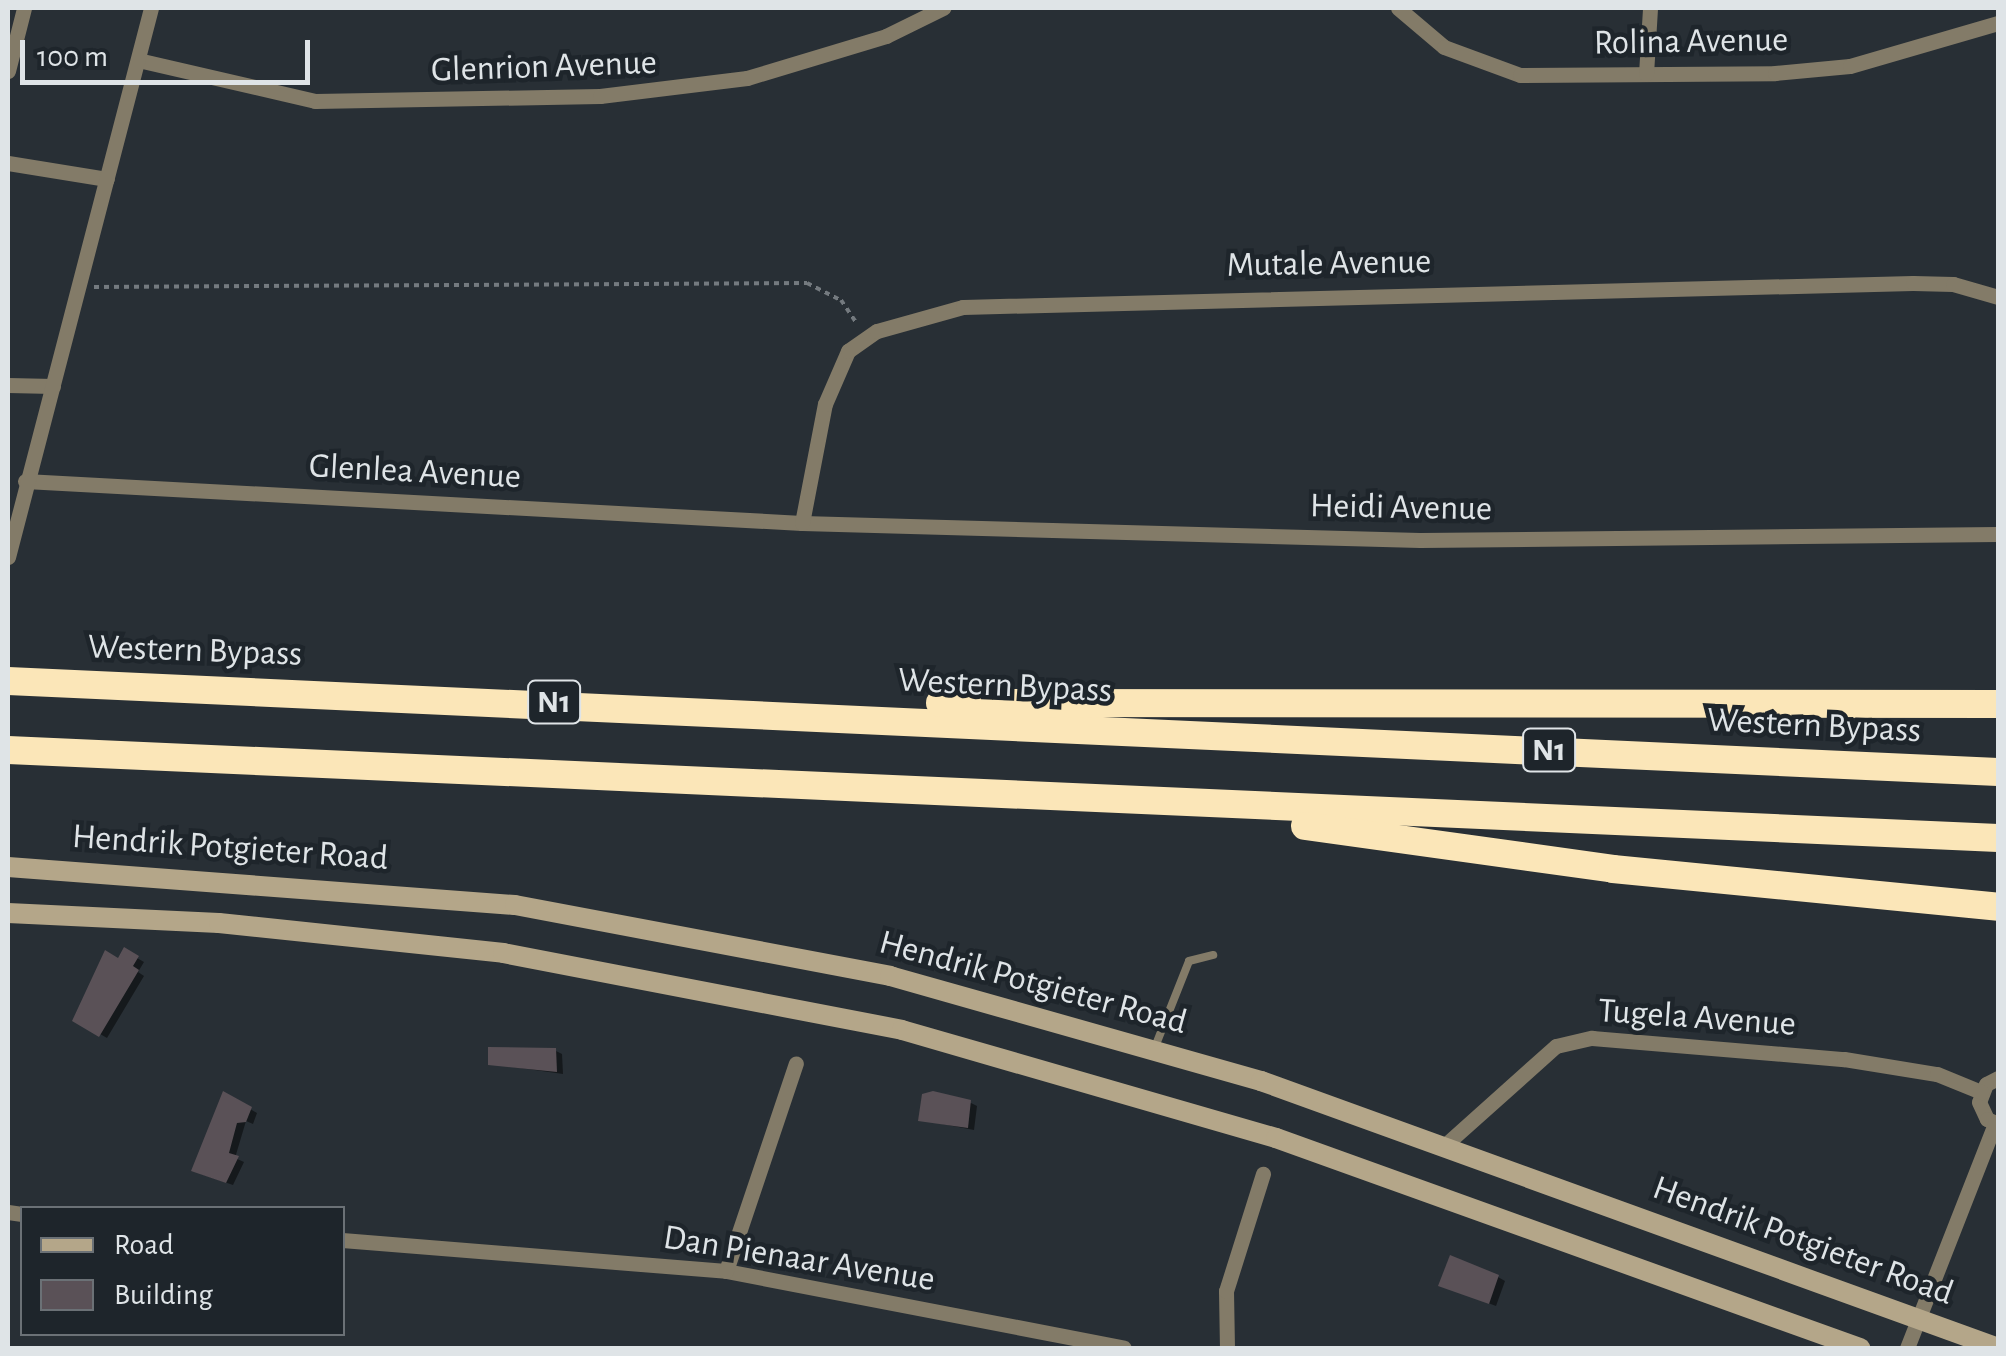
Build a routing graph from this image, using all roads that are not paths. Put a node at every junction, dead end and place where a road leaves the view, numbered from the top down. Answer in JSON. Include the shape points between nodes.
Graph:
{"nodes":[{"id":1,"x":24,"y":8,"type":"edge"},
{"id":2,"x":150,"y":8,"type":"edge"},
{"id":3,"x":943,"y":8,"type":"edge"},
{"id":4,"x":1398,"y":8,"type":"edge"},
{"id":5,"x":1650,"y":8,"type":"edge"},
{"id":6,"x":1998,"y":23,"type":"edge"},
{"id":7,"x":138,"y":60,"type":"junction"},
{"id":8,"x":8,"y":71,"type":"edge"},
{"id":9,"x":1646,"y":74,"type":"junction"},
{"id":10,"x":8,"y":163,"type":"edge"},
{"id":11,"x":107,"y":179,"type":"junction"},
{"id":12,"x":1998,"y":297,"type":"edge"},
{"id":13,"x":8,"y":385,"type":"edge"},
{"id":14,"x":53,"y":386,"type":"junction"},
{"id":15,"x":26,"y":480,"type":"junction"},
{"id":16,"x":802,"y":524,"type":"junction"},
{"id":17,"x":1998,"y":534,"type":"edge"},
{"id":18,"x":8,"y":557,"type":"edge"},
{"id":19,"x":8,"y":681,"type":"edge"},
{"id":20,"x":1998,"y":704,"type":"edge"},
{"id":21,"x":639,"y":706,"type":"junction"},
{"id":22,"x":8,"y":750,"type":"edge"},
{"id":23,"x":1998,"y":772,"type":"edge"},
{"id":24,"x":1145,"y":804,"type":"junction"},
{"id":25,"x":1998,"y":838,"type":"edge"},
{"id":26,"x":8,"y":867,"type":"edge"},
{"id":27,"x":1998,"y":907,"type":"edge"},
{"id":28,"x":8,"y":913,"type":"edge"},
{"id":29,"x":1213,"y":956,"type":"dead end"},
{"id":30,"x":1154,"y":1047,"type":"junction"},
{"id":31,"x":796,"y":1063,"type":"dead end"},
{"id":32,"x":1998,"y":1078,"type":"edge"},
{"id":33,"x":1980,"y":1092,"type":"junction"},
{"id":34,"x":1997,"y":1124,"type":"edge"},
{"id":35,"x":1444,"y":1146,"type":"junction"},
{"id":36,"x":1263,"y":1174,"type":"dead end"},
{"id":37,"x":345,"y":1240,"type":"edge"},
{"id":38,"x":726,"y":1270,"type":"junction"},
{"id":39,"x":1920,"y":1319,"type":"junction"},
{"id":40,"x":1124,"y":1348,"type":"edge"},
{"id":41,"x":1227,"y":1348,"type":"edge"},
{"id":42,"x":1860,"y":1348,"type":"edge"},
{"id":43,"x":1907,"y":1348,"type":"edge"},
{"id":44,"x":1998,"y":1348,"type":"edge"}],
"edges":[{"from":1,"to":8,"type":"street"},
{"from":2,"to":7,"type":"street"},
{"from":3,"to":7,"type":"street","name":"Glenrion Avenue","via":[[886,36],[747,78],[600,96],[315,101]]},
{"from":4,"to":9,"type":"street","name":"Rolina Avenue","via":[[1444,47],[1520,75]]},
{"from":5,"to":9,"type":"street"},
{"from":6,"to":9,"type":"street","name":"Rolina Avenue","via":[[1850,66]]},
{"from":7,"to":11,"type":"street"},
{"from":10,"to":11,"type":"street"},
{"from":11,"to":14,"type":"street"},
{"from":12,"to":16,"type":"street","name":"Mutale Avenue","via":[[1953,284],[1914,283],[1326,293],[963,307],[920,315],[866,338],[834,372]]},
{"from":13,"to":14,"type":"street"},
{"from":14,"to":15,"type":"street"},
{"from":15,"to":16,"type":"street","name":"Glenlea Avenue"},
{"from":15,"to":18,"type":"street"},
{"from":16,"to":17,"type":"street","name":"Heidi Avenue","via":[[1420,540]]},
{"from":19,"to":21,"type":"highway","name":"Western Bypass","number":"N1"},
{"from":20,"to":21,"type":"highway"},
{"from":21,"to":23,"type":"highway","name":"Western Bypass","number":"N1"},
{"from":22,"to":24,"type":"highway","number":"N1"},
{"from":24,"to":25,"type":"highway","number":"N1"},
{"from":24,"to":27,"type":"highway","via":[[1613,869]]},
{"from":26,"to":30,"type":"main road","name":"Hendrik Potgieter Road","via":[[515,906],[890,976]]},
{"from":28,"to":42,"type":"main road","via":[[220,923],[504,953],[902,1030],[1276,1138]]},
{"from":29,"to":30,"type":"lane","via":[[1189,961]]},
{"from":30,"to":35,"type":"main road","name":"Hendrik Potgieter Road"},
{"from":31,"to":38,"type":"street"},
{"from":32,"to":33,"type":"street"},
{"from":33,"to":34,"type":"street","via":[[1981,1111]]},
{"from":33,"to":35,"type":"street","name":"Tugela Avenue","via":[[1937,1074],[1844,1059],[1592,1038],[1556,1046]]},
{"from":34,"to":39,"type":"street"},
{"from":35,"to":39,"type":"main road","name":"Hendrik Potgieter Road"},
{"from":36,"to":41,"type":"street","via":[[1226,1291]]},
{"from":37,"to":38,"type":"street","name":"Dan Pienaar Avenue"},
{"from":38,"to":40,"type":"street","name":"Dan Pienaar Avenue"},
{"from":39,"to":43,"type":"street"},
{"from":39,"to":44,"type":"main road","name":"Hendrik Potgieter Road"}]}
